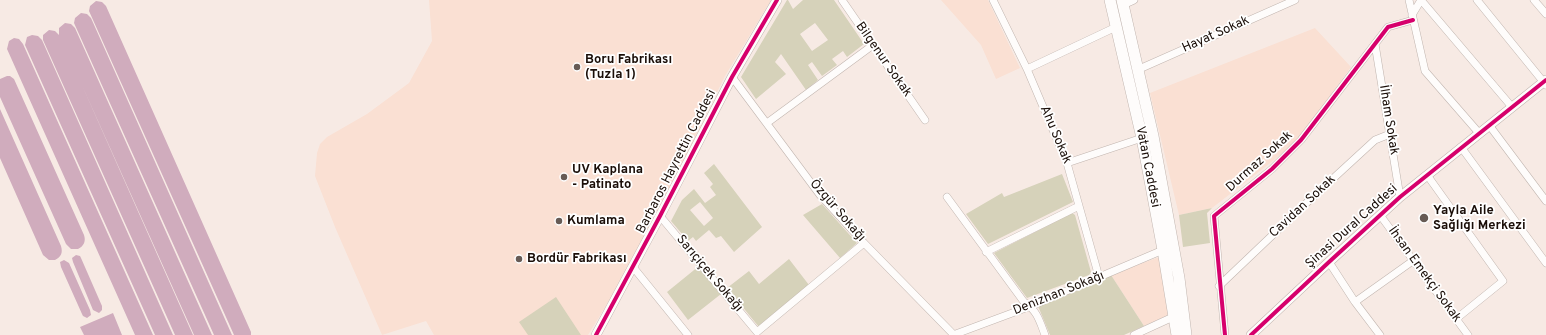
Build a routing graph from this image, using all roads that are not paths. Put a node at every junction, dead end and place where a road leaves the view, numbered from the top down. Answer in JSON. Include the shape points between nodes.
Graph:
{"nodes":[{"id":1,"x":777,"y":0,"type":"edge"},
{"id":2,"x":842,"y":0,"type":"edge"},
{"id":3,"x":993,"y":0,"type":"edge"},
{"id":4,"x":1110,"y":0,"type":"edge"},
{"id":5,"x":1134,"y":0,"type":"edge"},
{"id":6,"x":1295,"y":0,"type":"edge"},
{"id":7,"x":1409,"y":0,"type":"edge"},
{"id":8,"x":1421,"y":0,"type":"edge"},
{"id":9,"x":1477,"y":0,"type":"edge"},
{"id":10,"x":1534,"y":0,"type":"edge"},
{"id":11,"x":1122,"y":2,"type":"edge"},
{"id":12,"x":1546,"y":14,"type":"edge"},
{"id":13,"x":1413,"y":18,"type":"junction"},
{"id":14,"x":1116,"y":27,"type":"junction"},
{"id":15,"x":1375,"y":44,"type":"junction"},
{"id":16,"x":873,"y":45,"type":"junction"},
{"id":17,"x":1027,"y":69,"type":"junction"},
{"id":18,"x":1137,"y":70,"type":"junction"},
{"id":19,"x":732,"y":77,"type":"junction"},
{"id":20,"x":1545,"y":82,"type":"edge"},
{"id":21,"x":1512,"y":106,"type":"junction"},
{"id":22,"x":925,"y":120,"type":"dead end"},
{"id":23,"x":767,"y":123,"type":"junction"},
{"id":24,"x":1489,"y":125,"type":"junction"},
{"id":25,"x":1479,"y":133,"type":"junction"},
{"id":26,"x":1390,"y":134,"type":"junction"},
{"id":27,"x":1142,"y":138,"type":"junction"},
{"id":28,"x":1461,"y":147,"type":"junction"},
{"id":29,"x":1067,"y":163,"type":"junction"},
{"id":30,"x":1427,"y":175,"type":"junction"},
{"id":31,"x":947,"y":197,"type":"dead end"},
{"id":32,"x":1400,"y":197,"type":"junction"},
{"id":33,"x":1546,"y":201,"type":"edge"},
{"id":34,"x":1079,"y":206,"type":"junction"},
{"id":35,"x":1380,"y":215,"type":"junction"},
{"id":36,"x":660,"y":216,"type":"junction"},
{"id":37,"x":864,"y":243,"type":"junction"},
{"id":38,"x":1163,"y":250,"type":"junction"},
{"id":39,"x":986,"y":252,"type":"junction"},
{"id":40,"x":1414,"y":260,"type":"junction"},
{"id":41,"x":1329,"y":262,"type":"junction"},
{"id":42,"x":1546,"y":263,"type":"edge"},
{"id":43,"x":633,"y":267,"type":"junction"},
{"id":44,"x":1099,"y":277,"type":"junction"},
{"id":45,"x":1219,"y":286,"type":"junction"},
{"id":46,"x":1356,"y":302,"type":"junction"},
{"id":47,"x":1031,"y":306,"type":"junction"},
{"id":48,"x":1173,"y":317,"type":"junction"},
{"id":49,"x":1456,"y":320,"type":"junction"},
{"id":50,"x":596,"y":335,"type":"edge"},
{"id":51,"x":688,"y":335,"type":"edge"},
{"id":52,"x":954,"y":335,"type":"edge"},
{"id":53,"x":1045,"y":335,"type":"edge"},
{"id":54,"x":1134,"y":335,"type":"edge"},
{"id":55,"x":1177,"y":335,"type":"edge"},
{"id":56,"x":1186,"y":335,"type":"edge"},
{"id":57,"x":1224,"y":335,"type":"edge"},
{"id":58,"x":1251,"y":335,"type":"edge"},
{"id":59,"x":1380,"y":335,"type":"edge"},
{"id":60,"x":1468,"y":335,"type":"edge"}],
"edges":[{"from":1,"to":19,"type":"street","name":"Barbaros Hayrettin Caddesi"},
{"from":2,"to":16,"type":"street","name":"Bilgenur Sokak"},
{"from":3,"to":17,"type":"street","name":"Ahu Sokak"},
{"from":4,"to":14,"type":"main road","name":"Vatan Caddesi"},
{"from":5,"to":11,"type":"street"},
{"from":6,"to":18,"type":"street","name":"Hayat Sokak"},
{"from":7,"to":13,"type":"street"},
{"from":8,"to":13,"type":"street"},
{"from":8,"to":21,"type":"street"},
{"from":9,"to":20,"type":"street"},
{"from":10,"to":12,"type":"street"},
{"from":11,"to":18,"type":"main road","name":"Vatan Caddesi"},
{"from":13,"to":15,"type":"street","name":"Durmaz Sokak","via":[[1388,27]]},
{"from":13,"to":25,"type":"street","via":[[1424,71]]},
{"from":14,"to":17,"type":"street"},
{"from":14,"to":27,"type":"main road","name":"Vatan Caddesi"},
{"from":15,"to":26,"type":"street","name":"İlham Sokak"},
{"from":15,"to":45,"type":"street","name":"Durmaz Sokak","via":[[1301,140],[1272,169],[1214,216]]},
{"from":16,"to":22,"type":"street","name":"Bilgenur Sokak"},
{"from":16,"to":23,"type":"street"},
{"from":17,"to":29,"type":"street","name":"Ahu Sokak"},
{"from":18,"to":56,"type":"main road","name":"Vatan Caddesi","via":[[1153,136],[1179,278]]},
{"from":19,"to":23,"type":"street","name":"Özgür Sokağı"},
{"from":19,"to":36,"type":"street","name":"Barbaros Hayrettin Caddesi"},
{"from":20,"to":21,"type":"street","name":"Şinasi Dural Caddesi"},
{"from":21,"to":24,"type":"street","name":"Şinasi Dural Caddesi"},
{"from":23,"to":37,"type":"street","name":"Özgür Sokağı","via":[[820,195]]},
{"from":24,"to":25,"type":"street","name":"Şinasi Dural Caddesi"},
{"from":24,"to":33,"type":"street"},
{"from":25,"to":28,"type":"street","name":"Şinasi Dural Caddesi"},
{"from":26,"to":32,"type":"street","name":"İlham Sokak"},
{"from":26,"to":45,"type":"street","name":"Cavidan Sokak","via":[[1375,140]]},
{"from":27,"to":29,"type":"street"},
{"from":27,"to":38,"type":"main road","name":"Vatan Caddesi"},
{"from":28,"to":30,"type":"street","name":"Şinasi Dural Caddesi"},
{"from":28,"to":42,"type":"street"},
{"from":29,"to":34,"type":"street","name":"Ahu Sokak"},
{"from":30,"to":32,"type":"street","name":"Şinasi Dural Caddesi"},
{"from":30,"to":49,"type":"street","via":[[1503,281]]},
{"from":31,"to":39,"type":"street"},
{"from":32,"to":35,"type":"street","name":"Şinasi Dural Caddesi"},
{"from":34,"to":39,"type":"street"},
{"from":34,"to":44,"type":"street","name":"Ahu Sokak"},
{"from":35,"to":40,"type":"street","name":"İhsan Emekçi Sokak"},
{"from":35,"to":41,"type":"street","name":"Şinasi Dural Caddesi"},
{"from":36,"to":37,"type":"street","name":"Sarıçiçek Sokağı","via":[[757,332]]},
{"from":36,"to":43,"type":"street","name":"Barbaros Hayrettin Caddesi"},
{"from":37,"to":52,"type":"street","name":"Özgür Sokağı"},
{"from":38,"to":44,"type":"street","name":"Denizhan Sokağı"},
{"from":38,"to":48,"type":"main road","name":"Vatan Caddesi"},
{"from":39,"to":47,"type":"street","via":[[1024,302]]},
{"from":40,"to":46,"type":"street"},
{"from":40,"to":49,"type":"street","name":"İhsan Emekçi Sokak"},
{"from":41,"to":46,"type":"street"},
{"from":41,"to":58,"type":"street","name":"Şinasi Dural Caddesi"},
{"from":43,"to":50,"type":"street","name":"Barbaros Hayrettin Caddesi"},
{"from":43,"to":51,"type":"street"},
{"from":44,"to":47,"type":"street","name":"Denizhan Sokağı"},
{"from":45,"to":57,"type":"street","name":"Durmaz Sokak"},
{"from":46,"to":59,"type":"street"},
{"from":47,"to":52,"type":"street","name":"Denizhan Sokağı"},
{"from":47,"to":53,"type":"street"},
{"from":48,"to":54,"type":"street"},
{"from":48,"to":55,"type":"main road","name":"Vatan Caddesi"},
{"from":49,"to":60,"type":"street","name":"İhsan Emekçi Sokak"}]}
